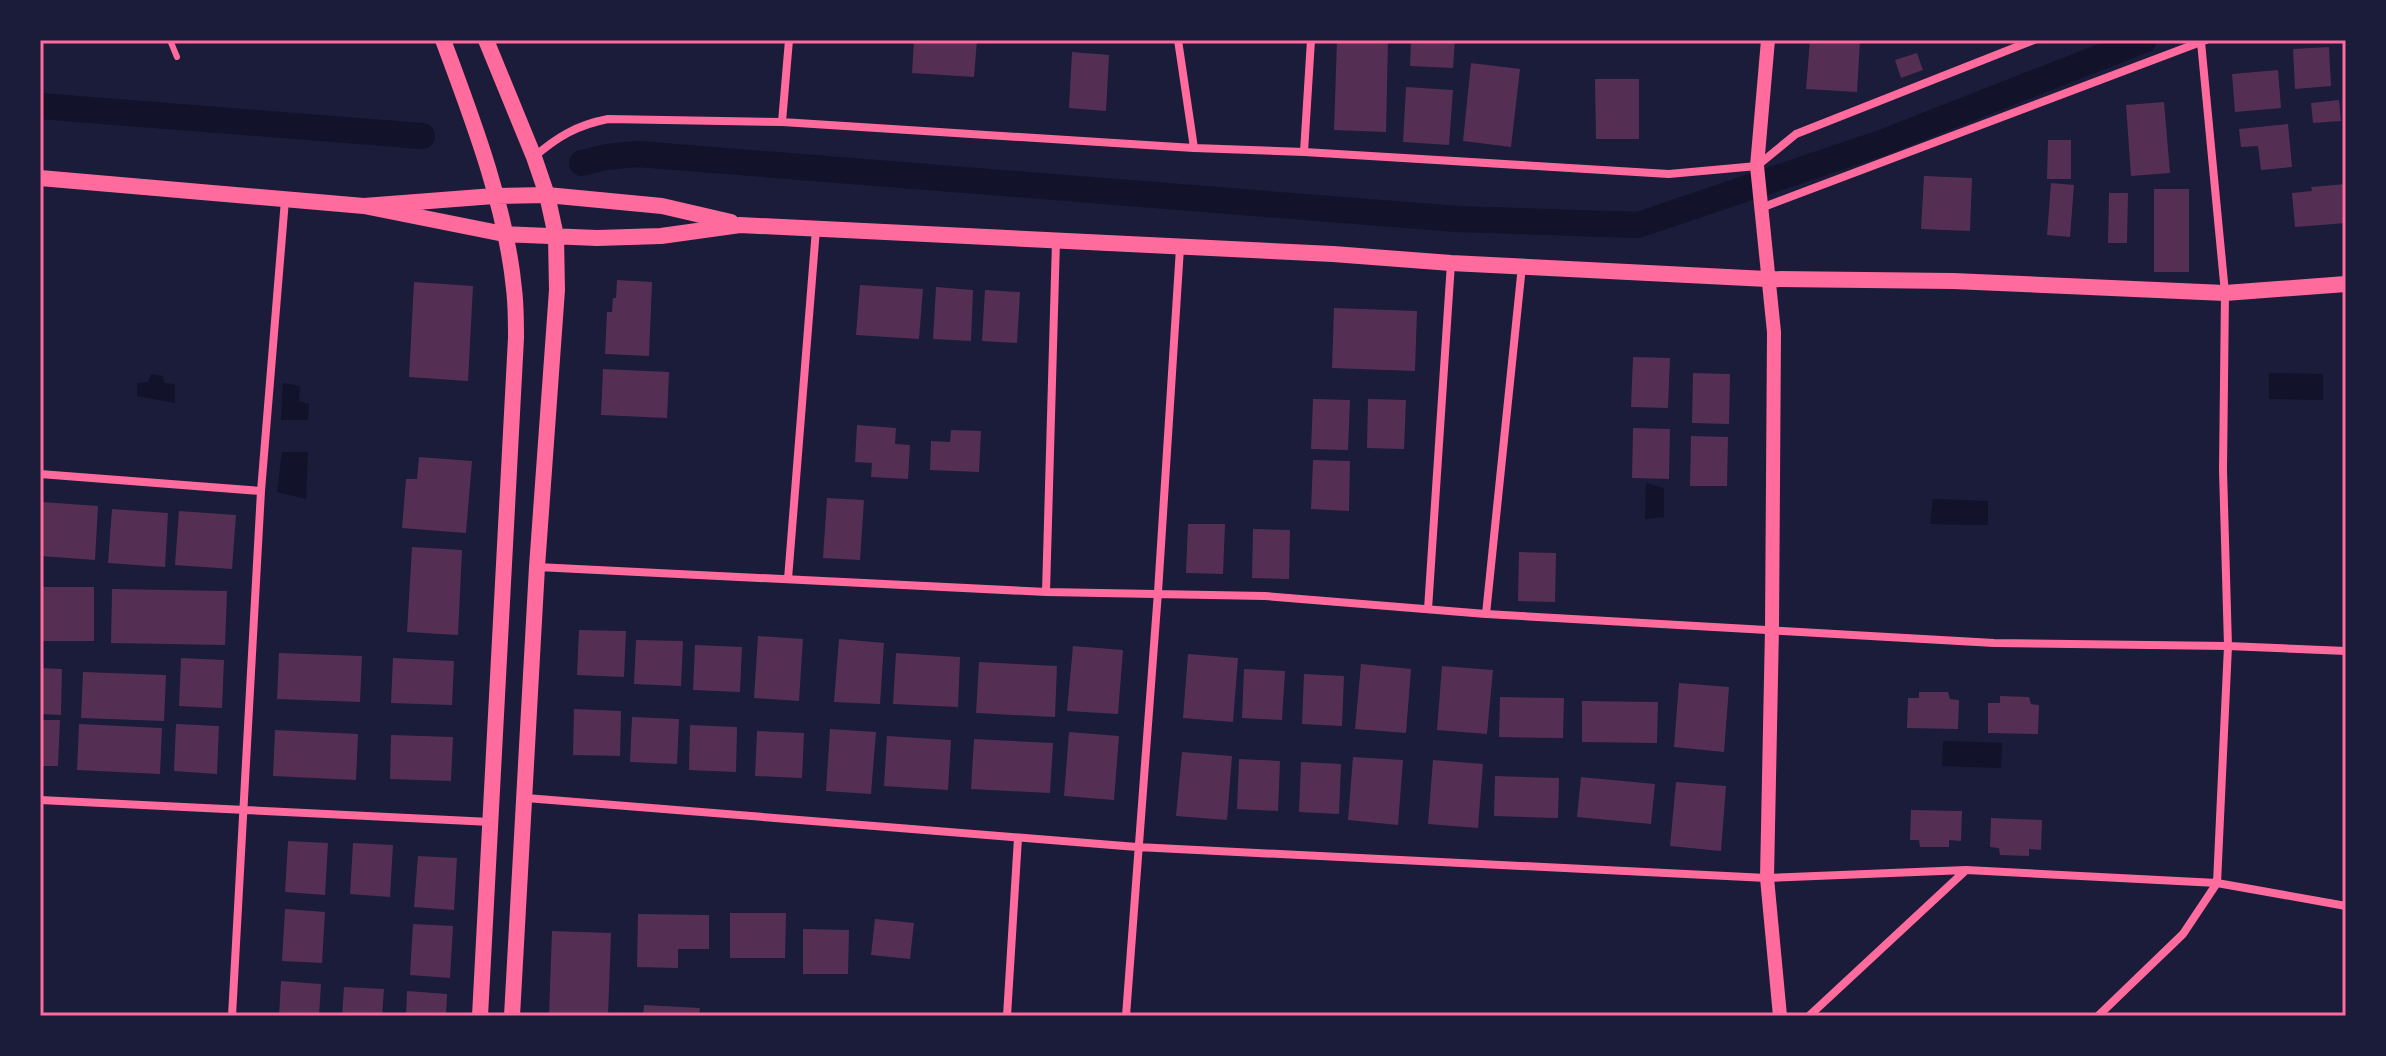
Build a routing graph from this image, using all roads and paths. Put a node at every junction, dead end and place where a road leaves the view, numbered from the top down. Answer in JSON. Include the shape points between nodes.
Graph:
{"nodes":[{"id":1,"x":170,"y":40,"type":"edge"},
{"id":2,"x":443,"y":40,"type":"edge"},
{"id":3,"x":486,"y":40,"type":"edge"},
{"id":4,"x":789,"y":40,"type":"edge"},
{"id":5,"x":1178,"y":40,"type":"edge"},
{"id":6,"x":1311,"y":40,"type":"edge"},
{"id":7,"x":1768,"y":40,"type":"edge"},
{"id":8,"x":2034,"y":40,"type":"edge"},
{"id":9,"x":2203,"y":41,"type":"edge"},
{"id":10,"x":177,"y":57,"type":"dead end"},
{"id":11,"x":782,"y":122,"type":"junction"},
{"id":12,"x":1194,"y":148,"type":"junction"},
{"id":13,"x":1304,"y":152,"type":"junction"},
{"id":14,"x":534,"y":157,"type":"junction"},
{"id":15,"x":1757,"y":167,"type":"junction"},
{"id":16,"x":40,"y":178,"type":"edge"},
{"id":17,"x":547,"y":195,"type":"junction"},
{"id":18,"x":494,"y":196,"type":"junction"},
{"id":19,"x":285,"y":200,"type":"junction"},
{"id":20,"x":364,"y":206,"type":"junction"},
{"id":21,"x":1761,"y":207,"type":"junction"},
{"id":22,"x":740,"y":225,"type":"junction"},
{"id":23,"x":816,"y":228,"type":"junction"},
{"id":24,"x":504,"y":234,"type":"junction"},
{"id":25,"x":556,"y":236,"type":"junction"},
{"id":26,"x":1056,"y":241,"type":"junction"},
{"id":27,"x":1180,"y":248,"type":"junction"},
{"id":28,"x":1451,"y":263,"type":"junction"},
{"id":29,"x":1522,"y":266,"type":"junction"},
{"id":30,"x":1767,"y":279,"type":"junction"},
{"id":31,"x":2346,"y":284,"type":"edge"},
{"id":32,"x":2225,"y":293,"type":"junction"},
{"id":33,"x":40,"y":474,"type":"edge"},
{"id":34,"x":261,"y":491,"type":"junction"},
{"id":35,"x":537,"y":567,"type":"junction"},
{"id":36,"x":788,"y":579,"type":"junction"},
{"id":37,"x":1046,"y":592,"type":"junction"},
{"id":38,"x":1158,"y":592,"type":"junction"},
{"id":39,"x":1428,"y":609,"type":"junction"},
{"id":40,"x":1486,"y":614,"type":"junction"},
{"id":41,"x":1772,"y":628,"type":"junction"},
{"id":42,"x":2228,"y":646,"type":"junction"},
{"id":43,"x":2346,"y":651,"type":"edge"},
{"id":44,"x":526,"y":798,"type":"junction"},
{"id":45,"x":40,"y":800,"type":"edge"},
{"id":46,"x":245,"y":810,"type":"junction"},
{"id":47,"x":492,"y":822,"type":"junction"},
{"id":48,"x":1018,"y":838,"type":"junction"},
{"id":49,"x":1137,"y":847,"type":"junction"},
{"id":50,"x":1966,"y":870,"type":"junction"},
{"id":51,"x":1767,"y":878,"type":"junction"},
{"id":52,"x":2217,"y":883,"type":"junction"},
{"id":53,"x":2346,"y":906,"type":"edge"},
{"id":54,"x":232,"y":1016,"type":"edge"},
{"id":55,"x":480,"y":1016,"type":"edge"},
{"id":56,"x":512,"y":1016,"type":"edge"},
{"id":57,"x":1007,"y":1016,"type":"edge"},
{"id":58,"x":1126,"y":1016,"type":"edge"},
{"id":59,"x":1780,"y":1016,"type":"edge"},
{"id":60,"x":1809,"y":1016,"type":"edge"},
{"id":61,"x":2098,"y":1016,"type":"edge"}],
"edges":[{"from":1,"to":10,"type":"lane"},
{"from":2,"to":18,"type":"main road"},
{"from":3,"to":14,"type":"main road"},
{"from":4,"to":11,"type":"street"},
{"from":5,"to":12,"type":"street"},
{"from":6,"to":13,"type":"street"},
{"from":7,"to":15,"type":"street"},
{"from":8,"to":15,"type":"street","via":[[1796,134]]},
{"from":9,"to":21,"type":"street"},
{"from":9,"to":32,"type":"street"},
{"from":11,"to":12,"type":"street"},
{"from":11,"to":14,"type":"street","via":[[608,119],[566,132]]},
{"from":12,"to":13,"type":"street"},
{"from":13,"to":15,"type":"street","via":[[1669,174]]},
{"from":14,"to":17,"type":"main road"},
{"from":15,"to":21,"type":"street"},
{"from":16,"to":19,"type":"main road"},
{"from":17,"to":18,"type":"main road"},
{"from":17,"to":22,"type":"main road","via":[[662,206]]},
{"from":17,"to":25,"type":"main road"},
{"from":18,"to":20,"type":"main road"},
{"from":18,"to":24,"type":"main road"},
{"from":19,"to":20,"type":"main road"},
{"from":19,"to":34,"type":"street"},
{"from":20,"to":24,"type":"main road"},
{"from":21,"to":30,"type":"street"},
{"from":22,"to":23,"type":"main road"},
{"from":22,"to":25,"type":"main road","via":[[661,236]]},
{"from":23,"to":26,"type":"main road"},
{"from":23,"to":36,"type":"street"},
{"from":24,"to":25,"type":"main road"},
{"from":24,"to":47,"type":"main road","via":[[516,338]]},
{"from":25,"to":35,"type":"main road","via":[[557,290]]},
{"from":26,"to":27,"type":"main road"},
{"from":26,"to":37,"type":"street"},
{"from":27,"to":28,"type":"main road"},
{"from":27,"to":38,"type":"street"},
{"from":28,"to":29,"type":"main road"},
{"from":28,"to":39,"type":"street"},
{"from":29,"to":30,"type":"main road"},
{"from":29,"to":40,"type":"street"},
{"from":30,"to":32,"type":"main road"},
{"from":30,"to":41,"type":"street","via":[[1774,332]]},
{"from":31,"to":32,"type":"main road"},
{"from":32,"to":42,"type":"street"},
{"from":33,"to":34,"type":"street"},
{"from":34,"to":46,"type":"street"},
{"from":35,"to":36,"type":"street"},
{"from":35,"to":44,"type":"main road"},
{"from":36,"to":37,"type":"street"},
{"from":37,"to":38,"type":"street"},
{"from":38,"to":39,"type":"street"},
{"from":38,"to":49,"type":"street"},
{"from":39,"to":40,"type":"street"},
{"from":40,"to":41,"type":"street"},
{"from":41,"to":42,"type":"street","via":[[1994,643]]},
{"from":41,"to":51,"type":"street"},
{"from":42,"to":43,"type":"street"},
{"from":42,"to":52,"type":"street"},
{"from":44,"to":48,"type":"street"},
{"from":44,"to":56,"type":"main road"},
{"from":45,"to":46,"type":"street"},
{"from":46,"to":47,"type":"street"},
{"from":46,"to":54,"type":"street"},
{"from":47,"to":55,"type":"main road"},
{"from":48,"to":49,"type":"street"},
{"from":48,"to":57,"type":"street"},
{"from":49,"to":51,"type":"street"},
{"from":49,"to":58,"type":"street"},
{"from":50,"to":51,"type":"street"},
{"from":50,"to":52,"type":"street"},
{"from":50,"to":60,"type":"street"},
{"from":51,"to":59,"type":"street"},
{"from":52,"to":53,"type":"street"},
{"from":52,"to":61,"type":"street","via":[[2183,934]]}]}
